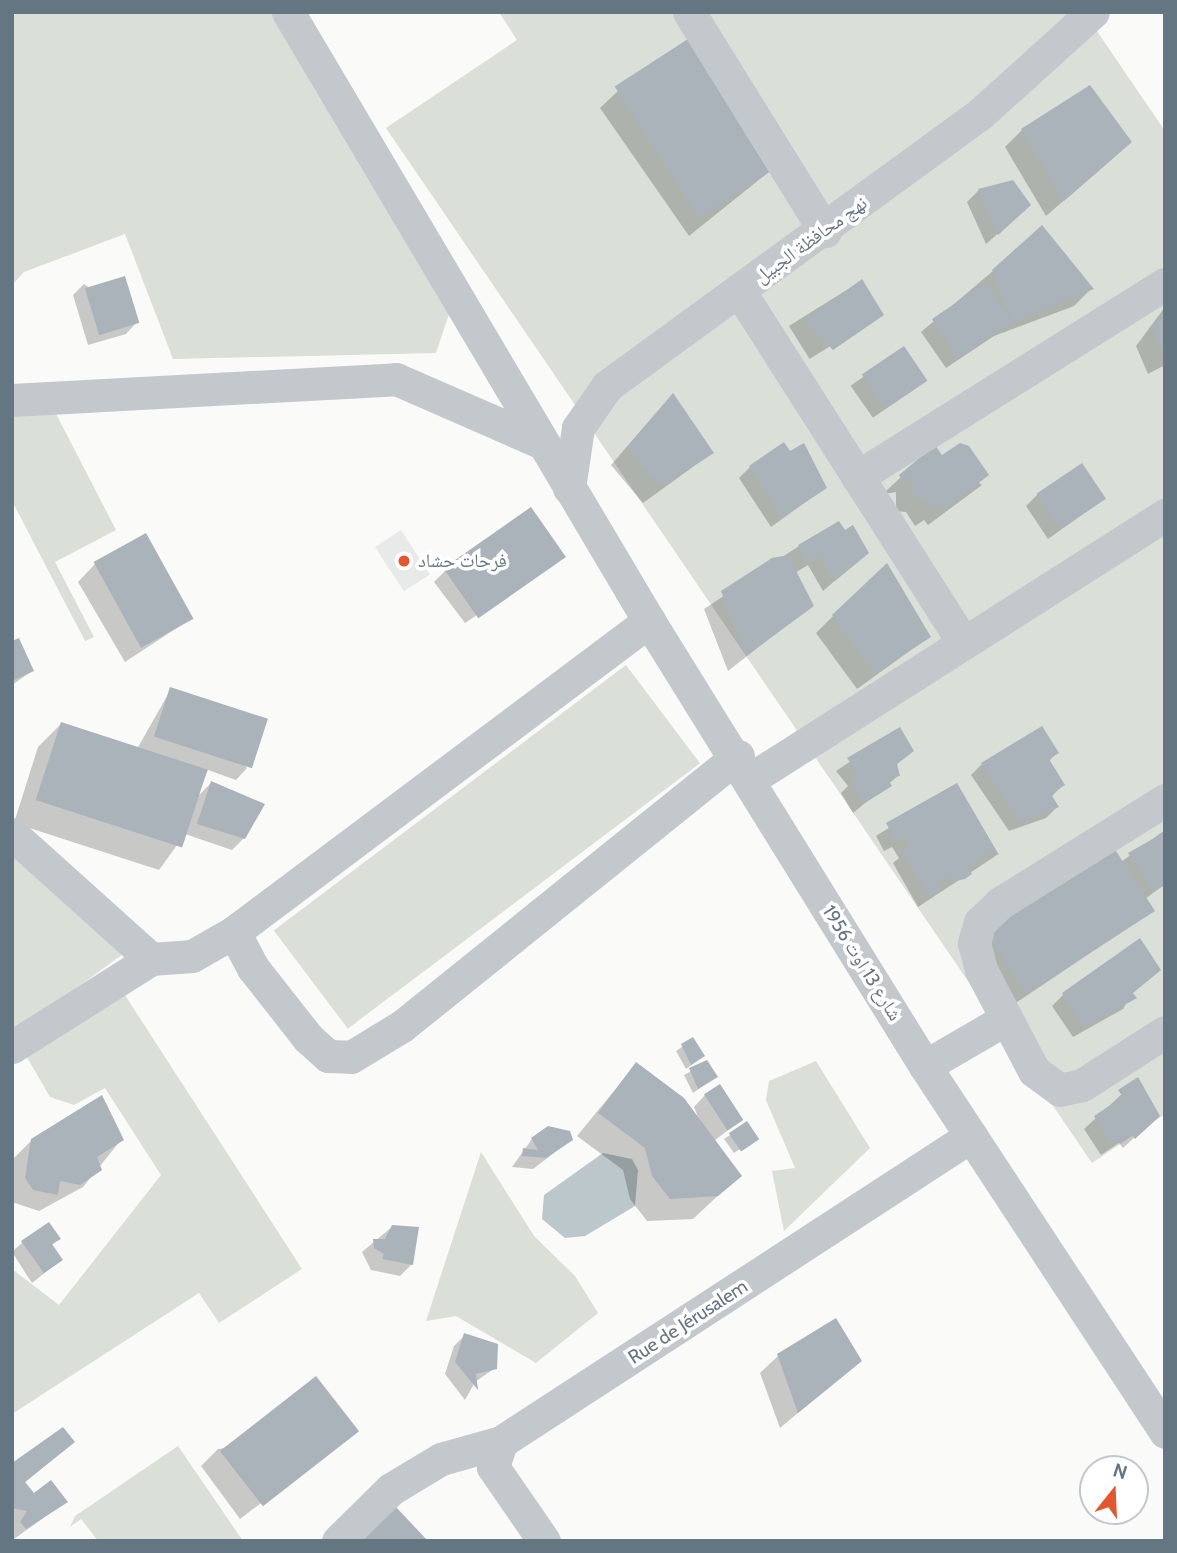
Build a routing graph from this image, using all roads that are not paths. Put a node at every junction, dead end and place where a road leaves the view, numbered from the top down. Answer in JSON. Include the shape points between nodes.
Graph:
{"nodes":[{"id":1,"x":288,"y":12,"type":"edge"},
{"id":2,"x":689,"y":12,"type":"edge"},
{"id":3,"x":1093,"y":12,"type":"edge"},
{"id":4,"x":825,"y":231,"type":"junction"},
{"id":5,"x":1165,"y":284,"type":"edge"},
{"id":6,"x":740,"y":292,"type":"junction"},
{"id":7,"x":12,"y":400,"type":"edge"},
{"id":8,"x":540,"y":442,"type":"junction"},
{"id":9,"x":857,"y":477,"type":"junction"},
{"id":10,"x":569,"y":488,"type":"junction"},
{"id":11,"x":1165,"y":515,"type":"edge"},
{"id":12,"x":649,"y":621,"type":"junction"},
{"id":13,"x":962,"y":640,"type":"junction"},
{"id":14,"x":745,"y":767,"type":"junction"},
{"id":15,"x":1165,"y":800,"type":"edge"},
{"id":16,"x":12,"y":834,"type":"edge"},
{"id":17,"x":234,"y":932,"type":"junction"},
{"id":18,"x":151,"y":959,"type":"junction"},
{"id":19,"x":1004,"y":1020,"type":"junction"},
{"id":20,"x":1165,"y":1031,"type":"edge"},
{"id":21,"x":12,"y":1047,"type":"edge"},
{"id":22,"x":925,"y":1066,"type":"junction"},
{"id":23,"x":971,"y":1136,"type":"junction"},
{"id":24,"x":1165,"y":1432,"type":"edge"},
{"id":25,"x":501,"y":1442,"type":"junction"},
{"id":26,"x":338,"y":1541,"type":"edge"},
{"id":27,"x":544,"y":1541,"type":"edge"}],
"edges":[{"from":1,"to":8,"type":"street","name":"شارع 13 اوت 1956"},
{"from":2,"to":4,"type":"street"},
{"from":3,"to":4,"type":"street","name":"نهج محافظة الجبيل","via":[[980,114]]},
{"from":4,"to":6,"type":"street","name":"نهج محافظة الجبيل"},
{"from":5,"to":9,"type":"street"},
{"from":6,"to":9,"type":"street"},
{"from":6,"to":10,"type":"street","name":"نهج محافظة الجبيل","via":[[607,386],[588,407],[572,450]]},
{"from":7,"to":8,"type":"street","via":[[396,379]]},
{"from":8,"to":10,"type":"street","name":"شارع 13 اوت 1956"},
{"from":9,"to":13,"type":"street"},
{"from":10,"to":12,"type":"street","name":"شارع 13 اوت 1956"},
{"from":11,"to":13,"type":"street"},
{"from":12,"to":14,"type":"street","name":"شارع 13 اوت 1956"},
{"from":12,"to":17,"type":"street"},
{"from":13,"to":14,"type":"street"},
{"from":14,"to":17,"type":"street","via":[[402,1026],[351,1057],[328,1056],[308,1038],[253,968]]},
{"from":14,"to":22,"type":"street","name":"شارع 13 اوت 1956"},
{"from":15,"to":19,"type":"street","via":[[1000,903],[980,922],[974,943]]},
{"from":16,"to":18,"type":"street"},
{"from":17,"to":18,"type":"street","via":[[192,956]]},
{"from":18,"to":21,"type":"street"},
{"from":19,"to":20,"type":"street","via":[[1034,1071],[1060,1090],[1082,1085]]},
{"from":19,"to":22,"type":"street"},
{"from":22,"to":23,"type":"street","name":"شارع 13 اوت 1956"},
{"from":23,"to":24,"type":"street","name":"شارع 13 اوت 1956"},
{"from":23,"to":25,"type":"street","name":"Rue de Jérusalem"},
{"from":25,"to":26,"type":"street","name":"Rue de Jérusalem","via":[[432,1464],[391,1489]]},
{"from":25,"to":27,"type":"street","via":[[493,1467]]}]}
